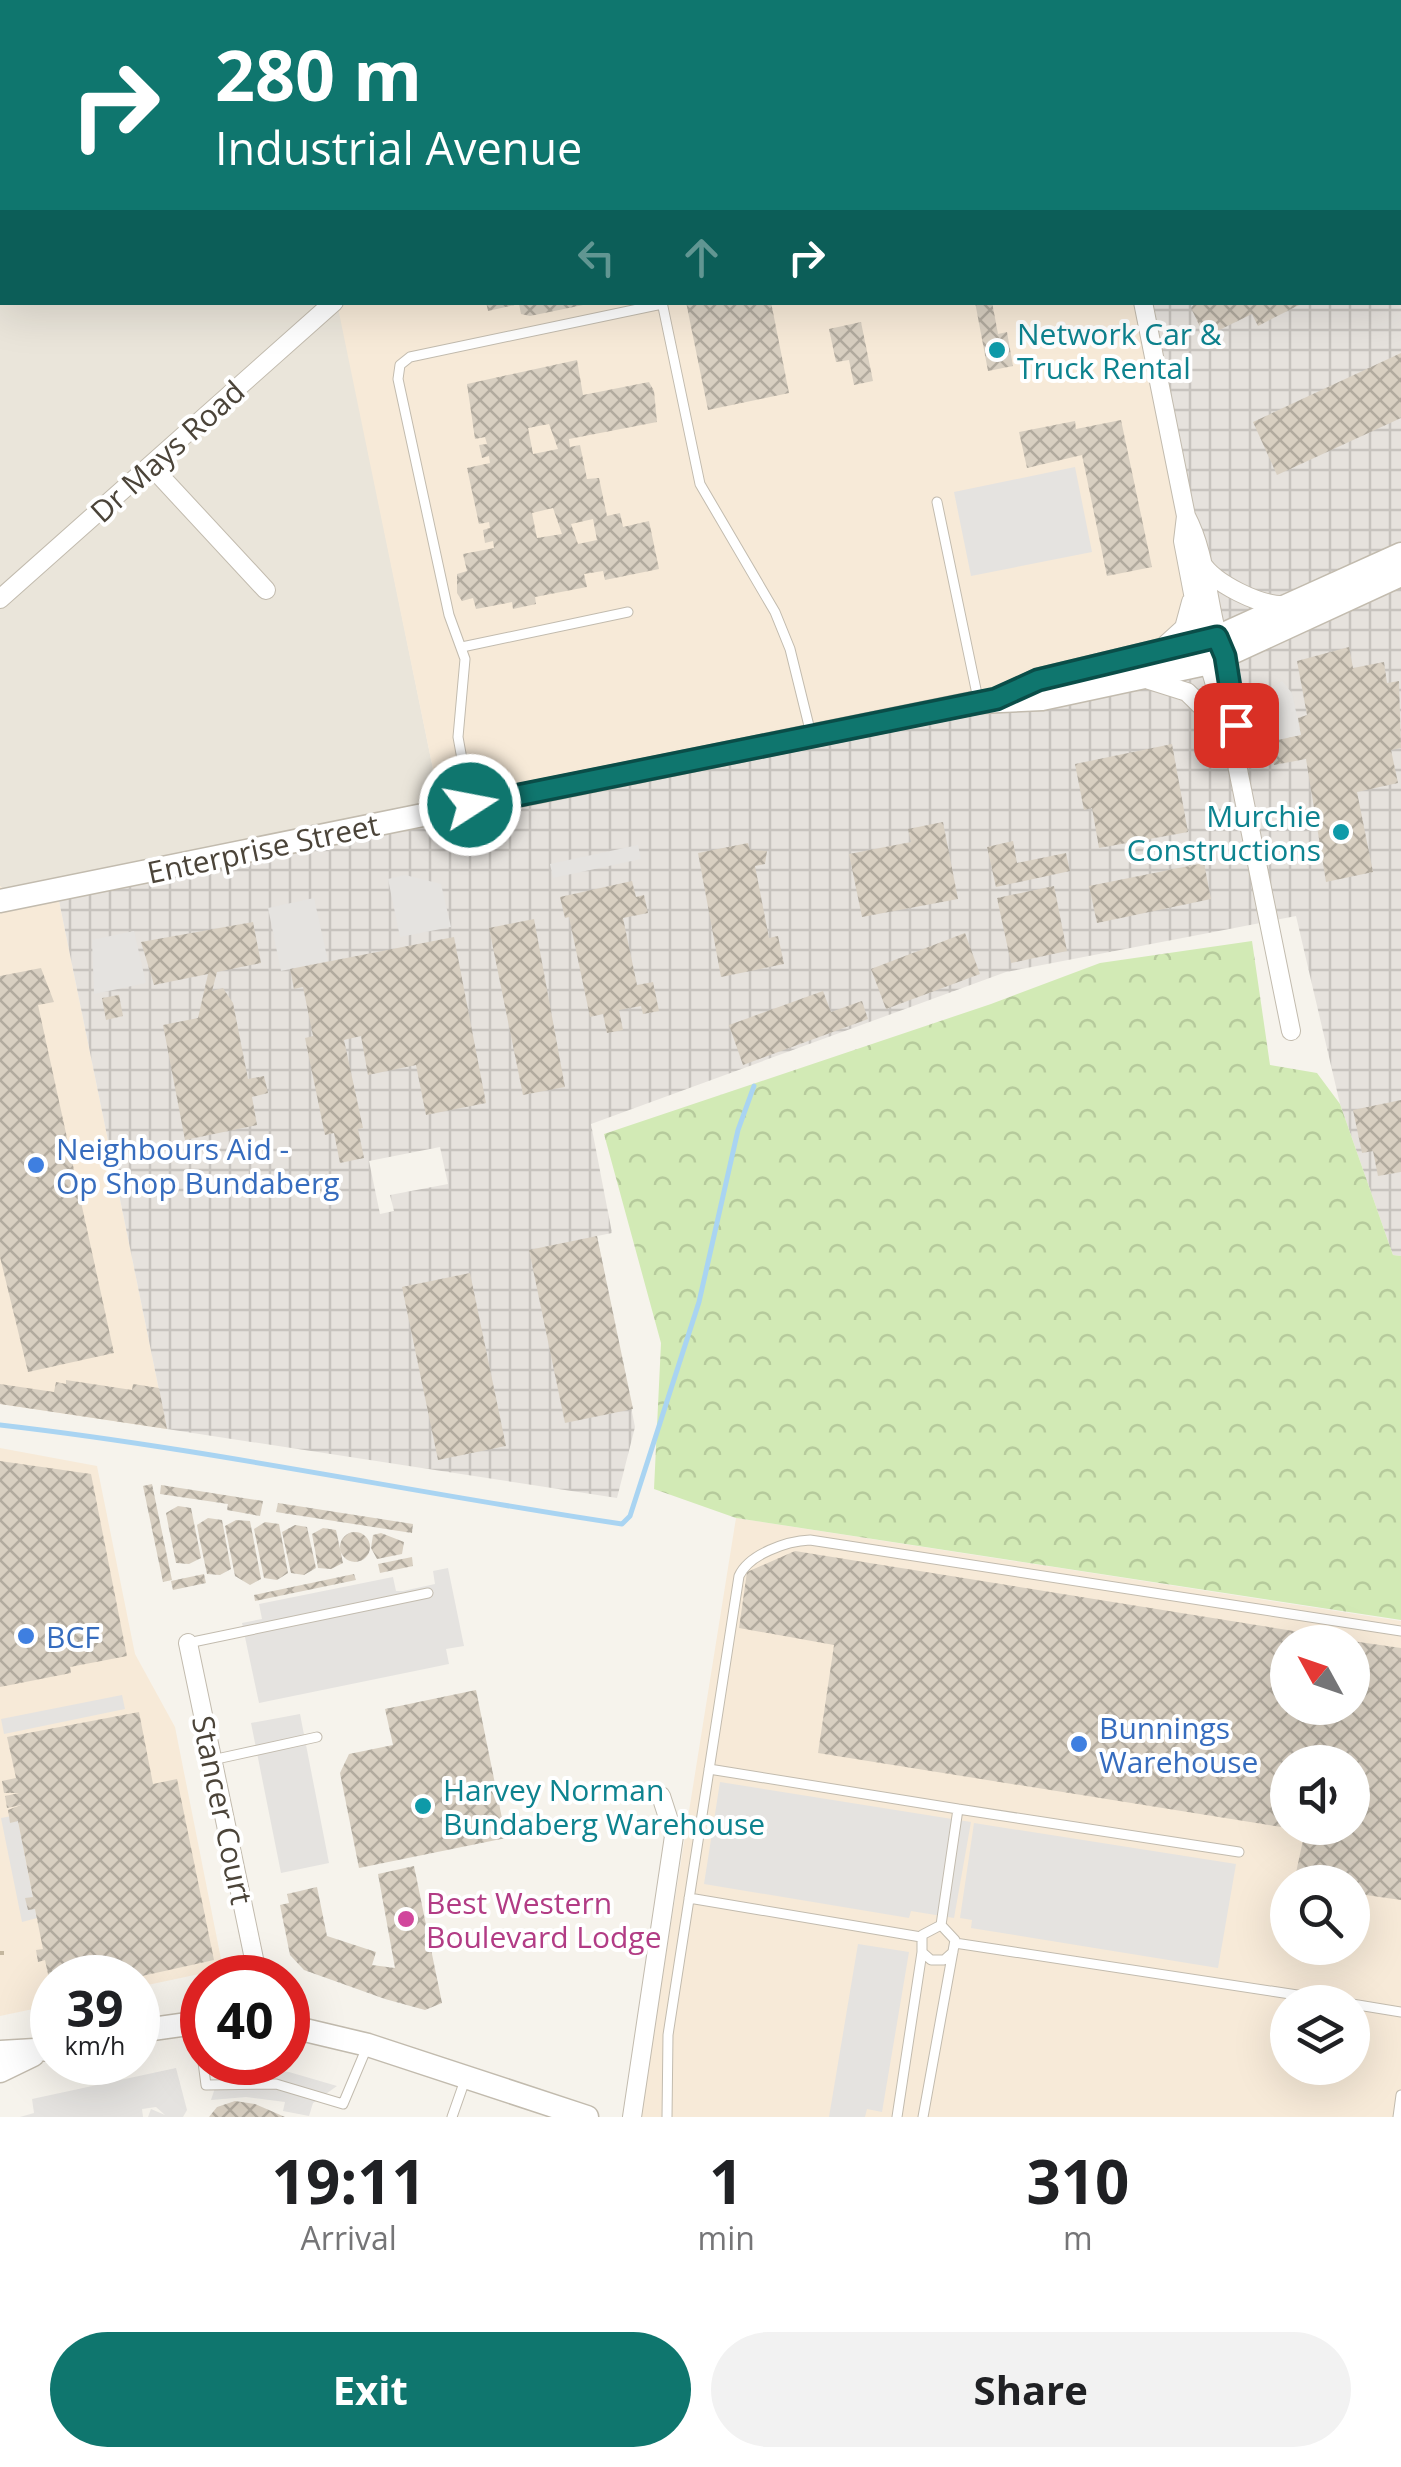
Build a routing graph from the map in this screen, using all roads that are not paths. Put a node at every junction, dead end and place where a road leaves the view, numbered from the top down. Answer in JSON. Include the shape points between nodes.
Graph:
{"nodes":[{"id":1,"x":331,"y":305,"type":"edge"},
{"id":2,"x":653,"y":305,"type":"edge"},
{"id":3,"x":662,"y":305,"type":"edge"},
{"id":4,"x":1145,"y":305,"type":"edge"},
{"id":5,"x":150,"y":466,"type":"junction"},
{"id":6,"x":937,"y":502,"type":"dead end"},
{"id":7,"x":1186,"y":516,"type":"junction"},
{"id":8,"x":1401,"y":554,"type":"edge"},
{"id":9,"x":1201,"y":561,"type":"junction"},
{"id":10,"x":1401,"y":575,"type":"edge"},
{"id":11,"x":266,"y":590,"type":"dead end"},
{"id":12,"x":1193,"y":592,"type":"junction"},
{"id":13,"x":0,"y":599,"type":"edge"},
{"id":14,"x":1287,"y":605,"type":"junction"},
{"id":15,"x":628,"y":612,"type":"dead end"},
{"id":16,"x":462,"y":646,"type":"junction"},
{"id":17,"x":1214,"y":649,"type":"junction"},
{"id":18,"x":1153,"y":656,"type":"junction"},
{"id":19,"x":1145,"y":680,"type":"junction"},
{"id":20,"x":988,"y":701,"type":"junction"},
{"id":21,"x":812,"y":736,"type":"junction"},
{"id":22,"x":1229,"y":737,"type":"junction"},
{"id":23,"x":470,"y":805,"type":"junction"},
{"id":24,"x":0,"y":902,"type":"edge"},
{"id":25,"x":1291,"y":1031,"type":"dead end"},
{"id":26,"x":428,"y":1593,"type":"dead end"},
{"id":27,"x":1401,"y":1632,"type":"edge"},
{"id":28,"x":188,"y":1643,"type":"joint"},
{"id":29,"x":317,"y":1737,"type":"dead end"},
{"id":30,"x":212,"y":1760,"type":"junction"},
{"id":31,"x":709,"y":1770,"type":"junction"},
{"id":32,"x":662,"y":1796,"type":"dead end"},
{"id":33,"x":958,"y":1809,"type":"junction"},
{"id":34,"x":1240,"y":1852,"type":"dead end"},
{"id":35,"x":689,"y":1898,"type":"junction"},
{"id":36,"x":941,"y":1925,"type":"junction"},
{"id":37,"x":920,"y":1937,"type":"junction"},
{"id":38,"x":954,"y":1948,"type":"junction"},
{"id":39,"x":922,"y":1952,"type":"junction"},
{"id":40,"x":253,"y":1955,"type":"edge"},
{"id":41,"x":1270,"y":1992,"type":"edge"},
{"id":42,"x":1370,"y":2007,"type":"edge"},
{"id":43,"x":1401,"y":2012,"type":"edge"},
{"id":44,"x":310,"y":2031,"type":"edge"},
{"id":45,"x":368,"y":2045,"type":"junction"},
{"id":46,"x":30,"y":2056,"type":"edge"},
{"id":47,"x":1,"y":2066,"type":"edge"},
{"id":48,"x":466,"y":2077,"type":"junction"},
{"id":49,"x":279,"y":2085,"type":"edge"},
{"id":50,"x":1401,"y":2095,"type":"edge"},
{"id":51,"x":452,"y":2117,"type":"edge"},
{"id":52,"x":587,"y":2117,"type":"edge"},
{"id":53,"x":632,"y":2117,"type":"edge"},
{"id":54,"x":667,"y":2117,"type":"edge"},
{"id":55,"x":897,"y":2117,"type":"edge"},
{"id":56,"x":923,"y":2117,"type":"edge"},
{"id":57,"x":1398,"y":2117,"type":"edge"}],
"edges":[{"from":1,"to":5,"type":"street","name":"Dr Mays Road"},
{"from":2,"to":16,"type":"lane","via":[[410,357],[400,366],[450,615]]},
{"from":3,"to":21,"type":"lane","via":[[700,484],[775,612]]},
{"from":4,"to":7,"type":"street"},
{"from":5,"to":11,"type":"street"},
{"from":5,"to":13,"type":"street","name":"Dr Mays Road"},
{"from":6,"to":20,"type":"lane"},
{"from":7,"to":9,"type":"street"},
{"from":7,"to":12,"type":"street","via":[[1182,541]]},
{"from":8,"to":14,"type":"street","name":"Enterprise Street"},
{"from":9,"to":14,"type":"street","via":[[1214,576],[1268,604]]},
{"from":9,"to":17,"type":"street"},
{"from":10,"to":17,"type":"street","name":"Enterprise Street"},
{"from":12,"to":17,"type":"street"},
{"from":12,"to":18,"type":"street","via":[[1184,628]]},
{"from":14,"to":17,"type":"street","name":"Enterprise Street"},
{"from":15,"to":16,"type":"lane"},
{"from":16,"to":23,"type":"lane","via":[[466,674],[458,737]]},
{"from":17,"to":18,"type":"street","name":"Enterprise Street"},
{"from":17,"to":19,"type":"street","name":"Enterprise Street"},
{"from":17,"to":22,"type":"street","via":[[1236,719]]},
{"from":18,"to":20,"type":"street","name":"Enterprise Street","via":[[1038,680]]},
{"from":19,"to":20,"type":"street","name":"Enterprise Street","via":[[1042,699]]},
{"from":19,"to":22,"type":"street","via":[[1188,692]]},
{"from":20,"to":21,"type":"street","name":"Enterprise Street"},
{"from":21,"to":23,"type":"street","name":"Enterprise Street"},
{"from":22,"to":25,"type":"street"},
{"from":23,"to":24,"type":"street","name":"Enterprise Street"},
{"from":26,"to":28,"type":"lane"},
{"from":27,"to":31,"type":"lane","via":[[798,1540],[753,1559],[740,1576]]},
{"from":28,"to":30,"type":"street","name":"Stancer Court"},
{"from":29,"to":30,"type":"lane"},
{"from":30,"to":40,"type":"street","name":"Stancer Court"},
{"from":31,"to":33,"type":"lane"},
{"from":31,"to":35,"type":"lane"},
{"from":32,"to":53,"type":"street","via":[[674,1836]]},
{"from":33,"to":34,"type":"lane"},
{"from":33,"to":36,"type":"lane"},
{"from":35,"to":37,"type":"lane"},
{"from":35,"to":54,"type":"lane","via":[[668,2035]]},
{"from":36,"to":37,"type":"lane"},
{"from":36,"to":38,"type":"lane","via":[[950,1930]]},
{"from":37,"to":39,"type":"lane"},
{"from":38,"to":39,"type":"lane","via":[[938,1961]]},
{"from":38,"to":41,"type":"lane"},
{"from":38,"to":56,"type":"lane"},
{"from":39,"to":55,"type":"lane"},
{"from":42,"to":43,"type":"lane"},
{"from":44,"to":45,"type":"street"},
{"from":45,"to":48,"type":"street"},
{"from":45,"to":49,"type":"lane","via":[[343,2104]]},
{"from":46,"to":47,"type":"street"},
{"from":48,"to":51,"type":"lane"},
{"from":48,"to":52,"type":"street"},
{"from":50,"to":57,"type":"lane"}]}
